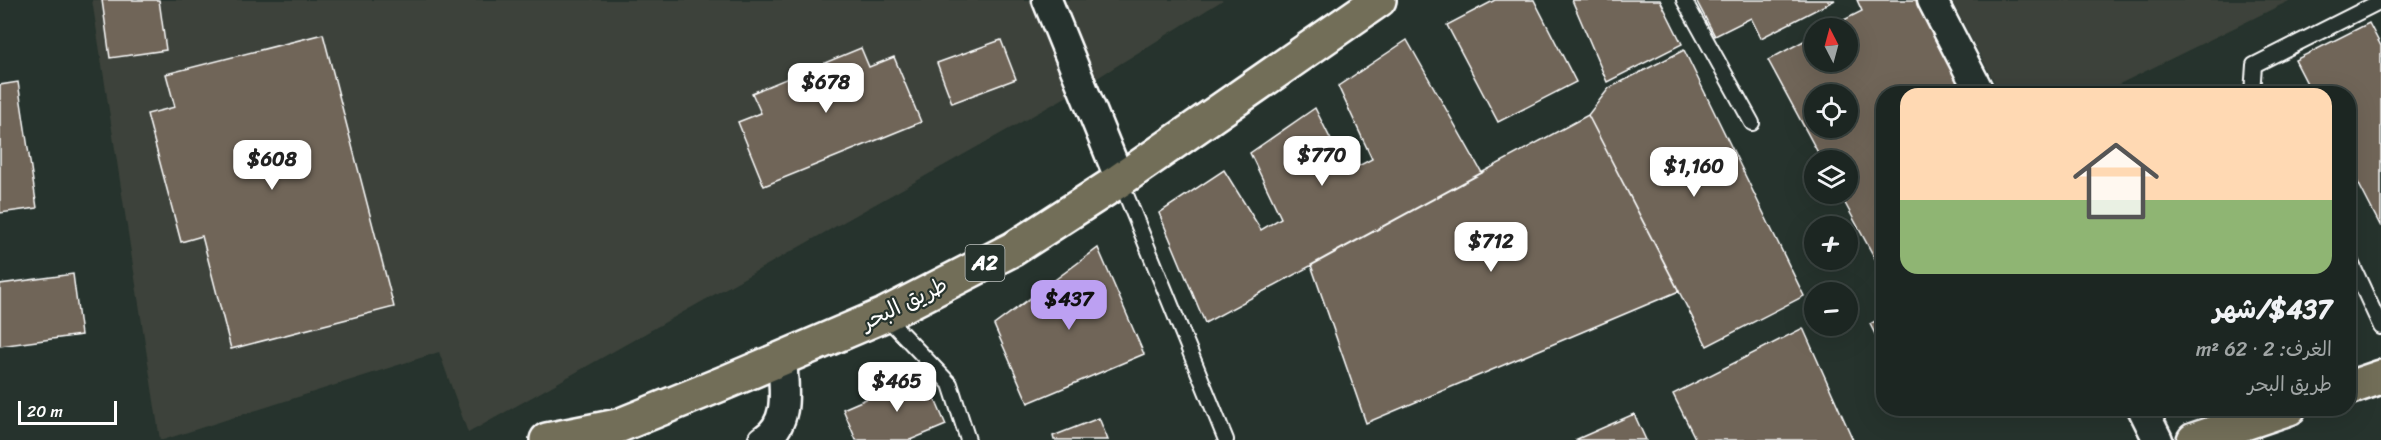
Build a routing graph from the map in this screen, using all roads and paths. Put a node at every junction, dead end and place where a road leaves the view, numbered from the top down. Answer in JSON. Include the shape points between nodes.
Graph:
{"nodes":[{"id":1,"x":1047,"y":0,"type":"edge"},
{"id":2,"x":1684,"y":0,"type":"edge"},
{"id":3,"x":1932,"y":0,"type":"edge"},
{"id":4,"x":2381,"y":1,"type":"edge"},
{"id":5,"x":1371,"y":2,"type":"edge"},
{"id":6,"x":1976,"y":86,"type":"edge"},
{"id":7,"x":2252,"y":86,"type":"edge"},
{"id":8,"x":1752,"y":123,"type":"dead end"},
{"id":9,"x":1120,"y":180,"type":"junction"},
{"id":10,"x":2356,"y":273,"type":"edge"},
{"id":11,"x":884,"y":315,"type":"junction"},
{"id":12,"x":2381,"y":327,"type":"edge"},
{"id":13,"x":782,"y":357,"type":"junction"},
{"id":14,"x":2381,"y":377,"type":"edge"},
{"id":15,"x":2356,"y":386,"type":"edge"},
{"id":16,"x":2146,"y":416,"type":"edge"},
{"id":17,"x":2265,"y":416,"type":"edge"},
{"id":18,"x":769,"y":439,"type":"edge"},
{"id":19,"x":547,"y":440,"type":"edge"},
{"id":20,"x":968,"y":440,"type":"edge"},
{"id":21,"x":1226,"y":440,"type":"edge"},
{"id":22,"x":2158,"y":440,"type":"edge"},
{"id":23,"x":2194,"y":440,"type":"edge"}],
"edges":[{"from":1,"to":9,"type":"street"},
{"from":2,"to":8,"type":"lane"},
{"from":3,"to":6,"type":"street"},
{"from":4,"to":7,"type":"lane","via":[[2254,65]]},
{"from":5,"to":9,"type":"highway","name":"طريق البحر","number":"A2"},
{"from":9,"to":11,"type":"highway","name":"طريق البحر","number":"A2","via":[[1013,249]]},
{"from":9,"to":21,"type":"lane"},
{"from":10,"to":12,"type":"lane"},
{"from":11,"to":13,"type":"highway","name":"طريق البحر","number":"A2"},
{"from":11,"to":20,"type":"lane","via":[[950,384]]},
{"from":13,"to":18,"type":"street","via":[[784,413]]},
{"from":13,"to":19,"type":"highway","name":"طريق البحر","number":"A2","via":[[618,426]]},
{"from":14,"to":15,"type":"highway"},
{"from":16,"to":22,"type":"street"},
{"from":17,"to":23,"type":"highway"}]}
